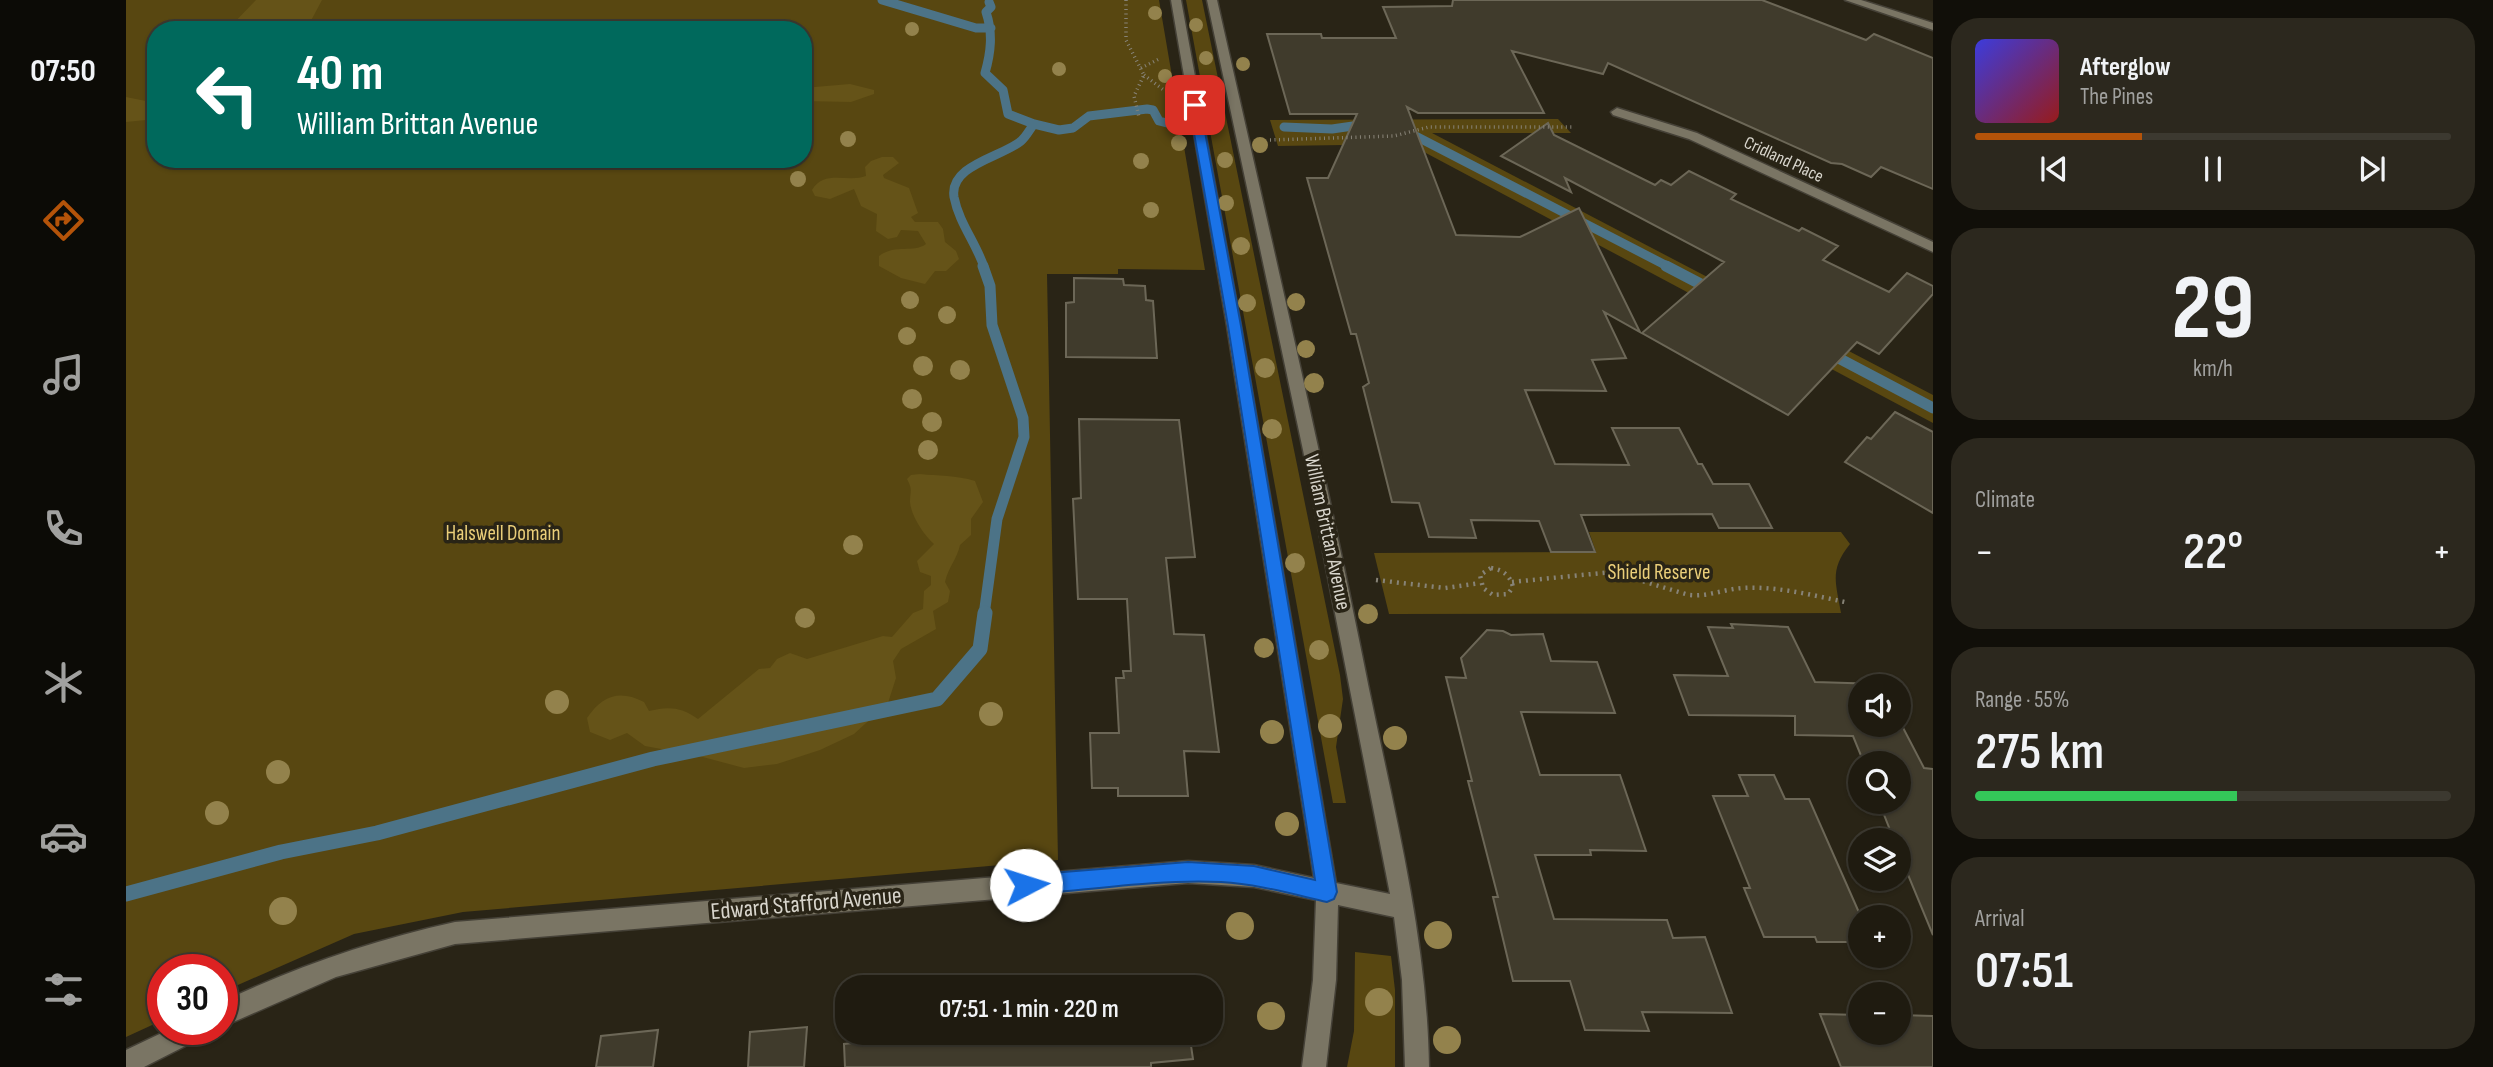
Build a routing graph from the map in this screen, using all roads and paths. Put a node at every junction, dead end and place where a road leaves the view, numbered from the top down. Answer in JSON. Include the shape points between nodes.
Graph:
{"nodes":[{"id":1,"x":1126,"y":0,"type":"edge"},
{"id":2,"x":1176,"y":0,"type":"edge"},
{"id":3,"x":1212,"y":0,"type":"edge"},
{"id":4,"x":1850,"y":0,"type":"edge"},
{"id":5,"x":1875,"y":4,"type":"edge"},
{"id":6,"x":1933,"y":27,"type":"edge"},
{"id":7,"x":1617,"y":112,"type":"dead end"},
{"id":8,"x":1139,"y":117,"type":"dead end"},
{"id":9,"x":1573,"y":127,"type":"dead end"},
{"id":10,"x":1269,"y":141,"type":"dead end"},
{"id":11,"x":1933,"y":247,"type":"edge"},
{"id":12,"x":1376,"y":580,"type":"dead end"},
{"id":13,"x":1512,"y":582,"type":"junction"},
{"id":14,"x":1480,"y":583,"type":"junction"},
{"id":15,"x":1845,"y":602,"type":"dead end"},
{"id":16,"x":1327,"y":892,"type":"junction"},
{"id":17,"x":1402,"y":908,"type":"junction"},
{"id":18,"x":238,"y":1007,"type":"edge"},
{"id":19,"x":163,"y":1045,"type":"edge"},
{"id":20,"x":126,"y":1063,"type":"edge"},
{"id":21,"x":1314,"y":1067,"type":"edge"},
{"id":22,"x":1417,"y":1067,"type":"edge"}],
"edges":[{"from":1,"to":8,"type":"path","via":[[1126,40],[1143,75],[1132,94]]},
{"from":2,"to":16,"type":"street"},
{"from":3,"to":17,"type":"street","name":"William Brittan Avenue","via":[[1331,546]]},
{"from":4,"to":5,"type":"street"},
{"from":5,"to":6,"type":"street"},
{"from":7,"to":11,"type":"street","name":"Cridland Place","via":[[1693,136]]},
{"from":9,"to":10,"type":"path","via":[[1419,129],[1333,140]]},
{"from":12,"to":14,"type":"path","via":[[1445,588]]},
{"from":13,"to":14,"type":"path","via":[[1512,591],[1504,596]]},
{"from":13,"to":14,"type":"path","via":[[1502,571],[1491,568],[1480,575]]},
{"from":13,"to":15,"type":"path","via":[[1612,572],[1689,595],[1743,588]]},
{"from":16,"to":17,"type":"street","name":"Edward Stafford Avenue"},
{"from":16,"to":18,"type":"street","name":"Edward Stafford Avenue","via":[[1254,876],[1188,872],[455,933],[351,958]]},
{"from":16,"to":21,"type":"street","via":[[1328,953]]},
{"from":17,"to":22,"type":"street","name":"William Brittan Avenue","via":[[1413,972]]},
{"from":19,"to":20,"type":"street"}]}
